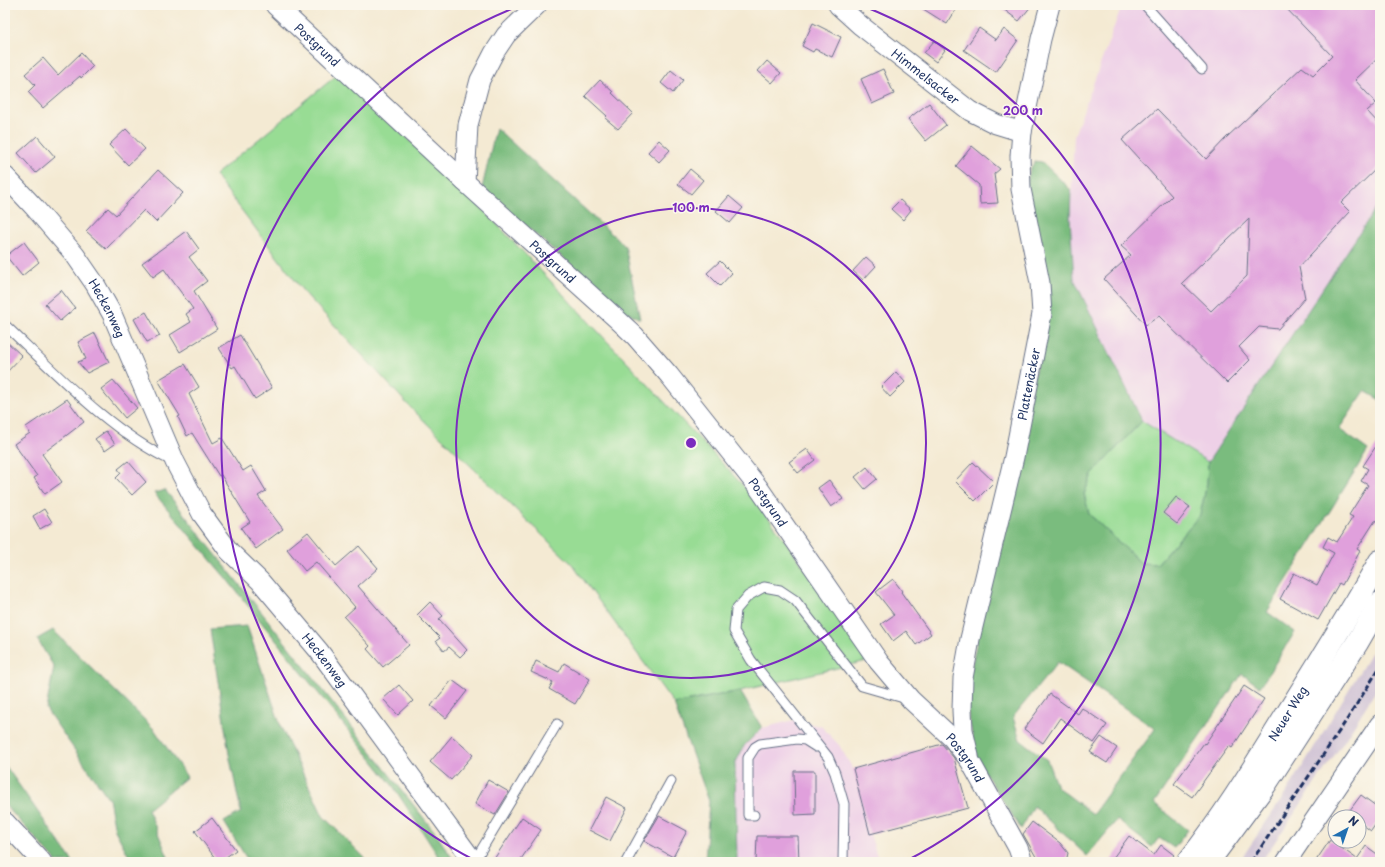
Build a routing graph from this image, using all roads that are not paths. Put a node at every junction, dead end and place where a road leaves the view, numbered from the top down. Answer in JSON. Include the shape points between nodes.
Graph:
{"nodes":[{"id":1,"x":275,"y":5,"type":"edge"},
{"id":2,"x":537,"y":5,"type":"edge"},
{"id":3,"x":838,"y":5,"type":"edge"},
{"id":4,"x":1050,"y":5,"type":"edge"},
{"id":5,"x":1145,"y":5,"type":"edge"},
{"id":6,"x":1202,"y":69,"type":"dead end"},
{"id":7,"x":1022,"y":132,"type":"junction"},
{"id":8,"x":5,"y":176,"type":"edge"},
{"id":9,"x":465,"y":182,"type":"junction"},
{"id":10,"x":5,"y":325,"type":"edge"},
{"id":11,"x":174,"y":462,"type":"junction"},
{"id":12,"x":1380,"y":561,"type":"edge"},
{"id":13,"x":1380,"y":603,"type":"edge"},
{"id":14,"x":911,"y":700,"type":"junction"},
{"id":15,"x":557,"y":724,"type":"dead end"},
{"id":16,"x":1380,"y":724,"type":"edge"},
{"id":17,"x":828,"y":757,"type":"junction"},
{"id":18,"x":970,"y":761,"type":"junction"},
{"id":19,"x":671,"y":781,"type":"dead end"},
{"id":20,"x":1265,"y":786,"type":"junction"},
{"id":21,"x":754,"y":816,"type":"dead end"},
{"id":22,"x":5,"y":822,"type":"edge"},
{"id":23,"x":42,"y":862,"type":"edge"},
{"id":24,"x":474,"y":862,"type":"edge"},
{"id":25,"x":626,"y":862,"type":"edge"},
{"id":26,"x":843,"y":862,"type":"edge"},
{"id":27,"x":1023,"y":862,"type":"edge"},
{"id":28,"x":1188,"y":862,"type":"edge"},
{"id":29,"x":1208,"y":862,"type":"edge"},
{"id":30,"x":1220,"y":862,"type":"edge"},
{"id":31,"x":1286,"y":862,"type":"edge"}],
"edges":[{"from":1,"to":9,"type":"street","name":"Postgrund"},
{"from":2,"to":9,"type":"street","via":[[506,35],[480,80],[468,125]]},
{"from":3,"to":7,"type":"street","name":"Himmelsacker","via":[[970,111],[996,124]]},
{"from":4,"to":7,"type":"street","name":"Plattenäcker"},
{"from":5,"to":6,"type":"lane"},
{"from":7,"to":18,"type":"street","name":"Plattenäcker","via":[[1021,189],[1040,283],[1042,314],[1014,457],[963,678],[963,730]]},
{"from":8,"to":11,"type":"street","name":"Heckenweg","via":[[75,255],[95,284],[112,314]]},
{"from":9,"to":14,"type":"street","name":"Postgrund","via":[[635,336],[758,487],[879,662]]},
{"from":10,"to":11,"type":"lane","via":[[85,400],[129,436]]},
{"from":11,"to":24,"type":"street","name":"Heckenweg","via":[[202,514],[229,551],[260,581],[319,651]]},
{"from":12,"to":28,"type":"highway","name":"Neuer Weg","via":[[1336,637],[1250,773]]},
{"from":13,"to":20,"type":"highway","name":"Neuer Weg"},
{"from":14,"to":17,"type":"lane","via":[[862,686],[795,600],[780,590],[764,587],[748,596],[736,610],[734,631],[751,660]]},
{"from":14,"to":18,"type":"street","name":"Postgrund","via":[[952,738]]},
{"from":15,"to":24,"type":"lane"},
{"from":16,"to":31,"type":"street"},
{"from":17,"to":21,"type":"lane","via":[[805,740],[760,744],[755,747],[748,758],[752,776],[748,815]]},
{"from":17,"to":26,"type":"lane","via":[[844,804]]},
{"from":18,"to":27,"type":"street","name":"Postgrund","via":[[1018,848]]},
{"from":19,"to":25,"type":"lane"},
{"from":20,"to":29,"type":"highway","name":"Neuer Weg"},
{"from":20,"to":30,"type":"highway","via":[[1246,825]]},
{"from":22,"to":23,"type":"street"}]}
